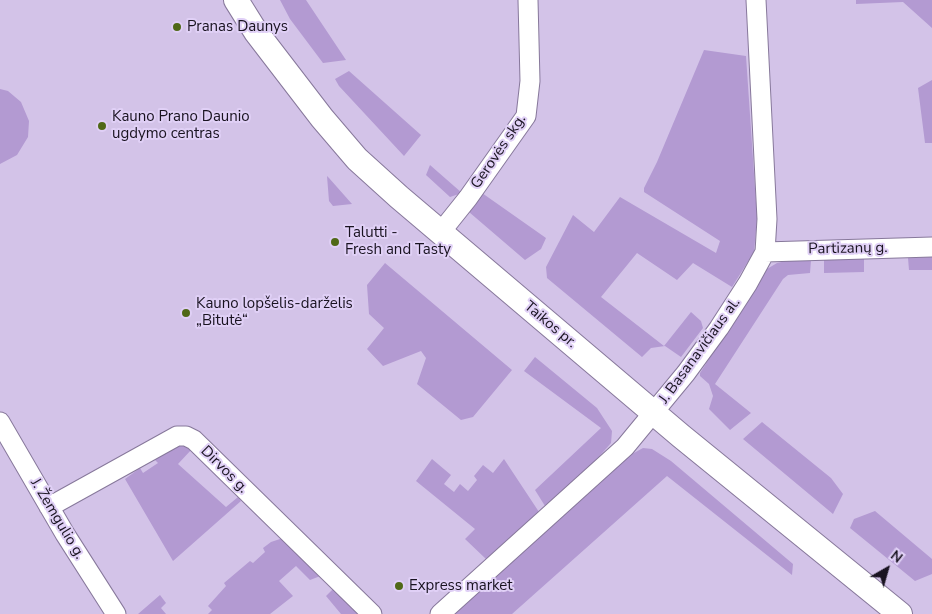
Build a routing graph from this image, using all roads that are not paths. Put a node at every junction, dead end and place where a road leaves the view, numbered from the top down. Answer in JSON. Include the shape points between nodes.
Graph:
{"nodes":[{"id":1,"x":236,"y":0,"type":"edge"},
{"id":2,"x":528,"y":0,"type":"edge"},
{"id":3,"x":756,"y":0,"type":"edge"},
{"id":4,"x":440,"y":233,"type":"junction"},
{"id":5,"x":932,"y":247,"type":"edge"},
{"id":6,"x":765,"y":252,"type":"junction"},
{"id":7,"x":654,"y":412,"type":"junction"},
{"id":8,"x":0,"y":422,"type":"edge"},
{"id":9,"x":49,"y":507,"type":"junction"},
{"id":10,"x":116,"y":614,"type":"edge"},
{"id":11,"x":372,"y":614,"type":"edge"},
{"id":12,"x":440,"y":614,"type":"edge"},
{"id":13,"x":900,"y":614,"type":"edge"}],
"edges":[{"from":1,"to":4,"type":"main road","name":"Taikos pr.","via":[[299,90],[351,152]]},
{"from":2,"to":4,"type":"street","name":"Gerovės skg.","via":[[530,81],[526,116]]},
{"from":3,"to":6,"type":"street","name":"J. Basanavičiaus al.","via":[[767,219]]},
{"from":4,"to":7,"type":"main road","name":"Taikos pr."},
{"from":5,"to":6,"type":"street","name":"Partizanų g."},
{"from":6,"to":7,"type":"street","name":"J. Basanavičiaus al.","via":[[719,328]]},
{"from":7,"to":12,"type":"street","name":"J. Basanavičiaus al.","via":[[625,447]]},
{"from":7,"to":13,"type":"main road","name":"Taikos pr."},
{"from":8,"to":9,"type":"street","name":"J. Žemgulio g."},
{"from":9,"to":10,"type":"street","name":"J. Žemgulio g."},
{"from":9,"to":11,"type":"street","name":"Dirvos g.","via":[[178,436],[186,436],[194,440]]}]}
